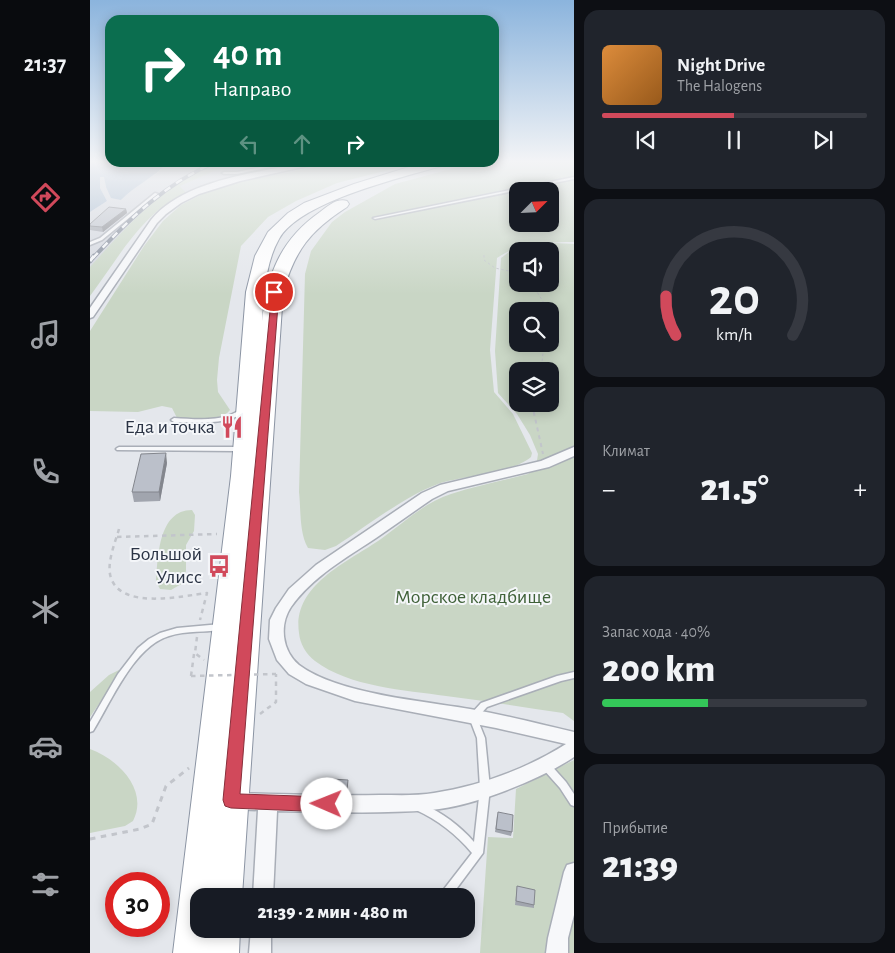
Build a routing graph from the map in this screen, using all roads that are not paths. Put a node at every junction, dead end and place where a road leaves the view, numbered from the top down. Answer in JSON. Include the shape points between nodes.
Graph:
{"nodes":[{"id":1,"x":142,"y":205,"type":"edge"},
{"id":2,"x":172,"y":205,"type":"edge"},
{"id":3,"x":310,"y":205,"type":"edge"},
{"id":4,"x":336,"y":205,"type":"edge"},
{"id":5,"x":437,"y":205,"type":"edge"},
{"id":6,"x":305,"y":218,"type":"junction"},
{"id":7,"x":375,"y":218,"type":"dead end"},
{"id":8,"x":90,"y":244,"type":"edge"},
{"id":9,"x":90,"y":315,"type":"edge"},
{"id":10,"x":242,"y":417,"type":"junction"},
{"id":11,"x":174,"y":420,"type":"dead end"},
{"id":12,"x":237,"y":440,"type":"dead end"},
{"id":13,"x":119,"y":449,"type":"dead end"},
{"id":14,"x":236,"y":449,"type":"junction"},
{"id":15,"x":574,"y":450,"type":"edge"},
{"id":16,"x":235,"y":458,"type":"dead end"},
{"id":17,"x":227,"y":627,"type":"junction"},
{"id":18,"x":574,"y":676,"type":"edge"},
{"id":19,"x":473,"y":716,"type":"junction"},
{"id":20,"x":90,"y":730,"type":"edge"},
{"id":21,"x":574,"y":739,"type":"edge"},
{"id":22,"x":574,"y":748,"type":"edge"},
{"id":23,"x":546,"y":766,"type":"junction"},
{"id":24,"x":486,"y":788,"type":"junction"},
{"id":25,"x":231,"y":800,"type":"junction"},
{"id":26,"x":574,"y":802,"type":"edge"},
{"id":27,"x":268,"y":803,"type":"junction"},
{"id":28,"x":411,"y":804,"type":"junction"},
{"id":29,"x":478,"y":853,"type":"junction"},
{"id":30,"x":574,"y":872,"type":"edge"},
{"id":31,"x":223,"y":888,"type":"edge"},
{"id":32,"x":263,"y":888,"type":"edge"},
{"id":33,"x":451,"y":888,"type":"edge"},
{"id":34,"x":219,"y":938,"type":"edge"},
{"id":35,"x":261,"y":938,"type":"edge"},
{"id":36,"x":193,"y":953,"type":"edge"},
{"id":37,"x":218,"y":953,"type":"edge"},
{"id":38,"x":260,"y":953,"type":"edge"},
{"id":39,"x":557,"y":953,"type":"edge"}],
"edges":[{"from":1,"to":8,"type":"lane","via":[[101,239]]},
{"from":2,"to":9,"type":"street","via":[[157,217]]},
{"from":3,"to":6,"type":"highway"},
{"from":4,"to":6,"type":"highway"},
{"from":5,"to":7,"type":"lane"},
{"from":6,"to":10,"type":"highway","via":[[273,235],[267,244],[255,292]]},
{"from":6,"to":25,"type":"highway","via":[[298,239],[286,256],[274,292]]},
{"from":10,"to":11,"type":"lane"},
{"from":10,"to":17,"type":"highway","via":[[243,476]]},
{"from":12,"to":14,"type":"lane"},
{"from":13,"to":14,"type":"lane"},
{"from":14,"to":16,"type":"lane"},
{"from":15,"to":19,"type":"street","via":[[545,464],[444,488],[427,496],[316,572],[284,605],[277,619],[278,650],[285,661],[306,677],[374,698]]},
{"from":17,"to":20,"type":"lane","via":[[180,630],[161,635],[144,646],[124,672]]},
{"from":17,"to":36,"type":"highway"},
{"from":18,"to":19,"type":"lane","via":[[484,705]]},
{"from":19,"to":21,"type":"street"},
{"from":19,"to":24,"type":"lane","via":[[481,738]]},
{"from":22,"to":23,"type":"street"},
{"from":23,"to":24,"type":"street"},
{"from":23,"to":26,"type":"lane"},
{"from":24,"to":28,"type":"street"},
{"from":24,"to":29,"type":"lane"},
{"from":25,"to":27,"type":"street"},
{"from":25,"to":31,"type":"highway"},
{"from":27,"to":28,"type":"street"},
{"from":27,"to":32,"type":"street"},
{"from":28,"to":29,"type":"lane","via":[[436,814],[454,827]]},
{"from":29,"to":33,"type":"lane"},
{"from":30,"to":39,"type":"street"},
{"from":34,"to":37,"type":"highway"},
{"from":35,"to":38,"type":"street"}]}
